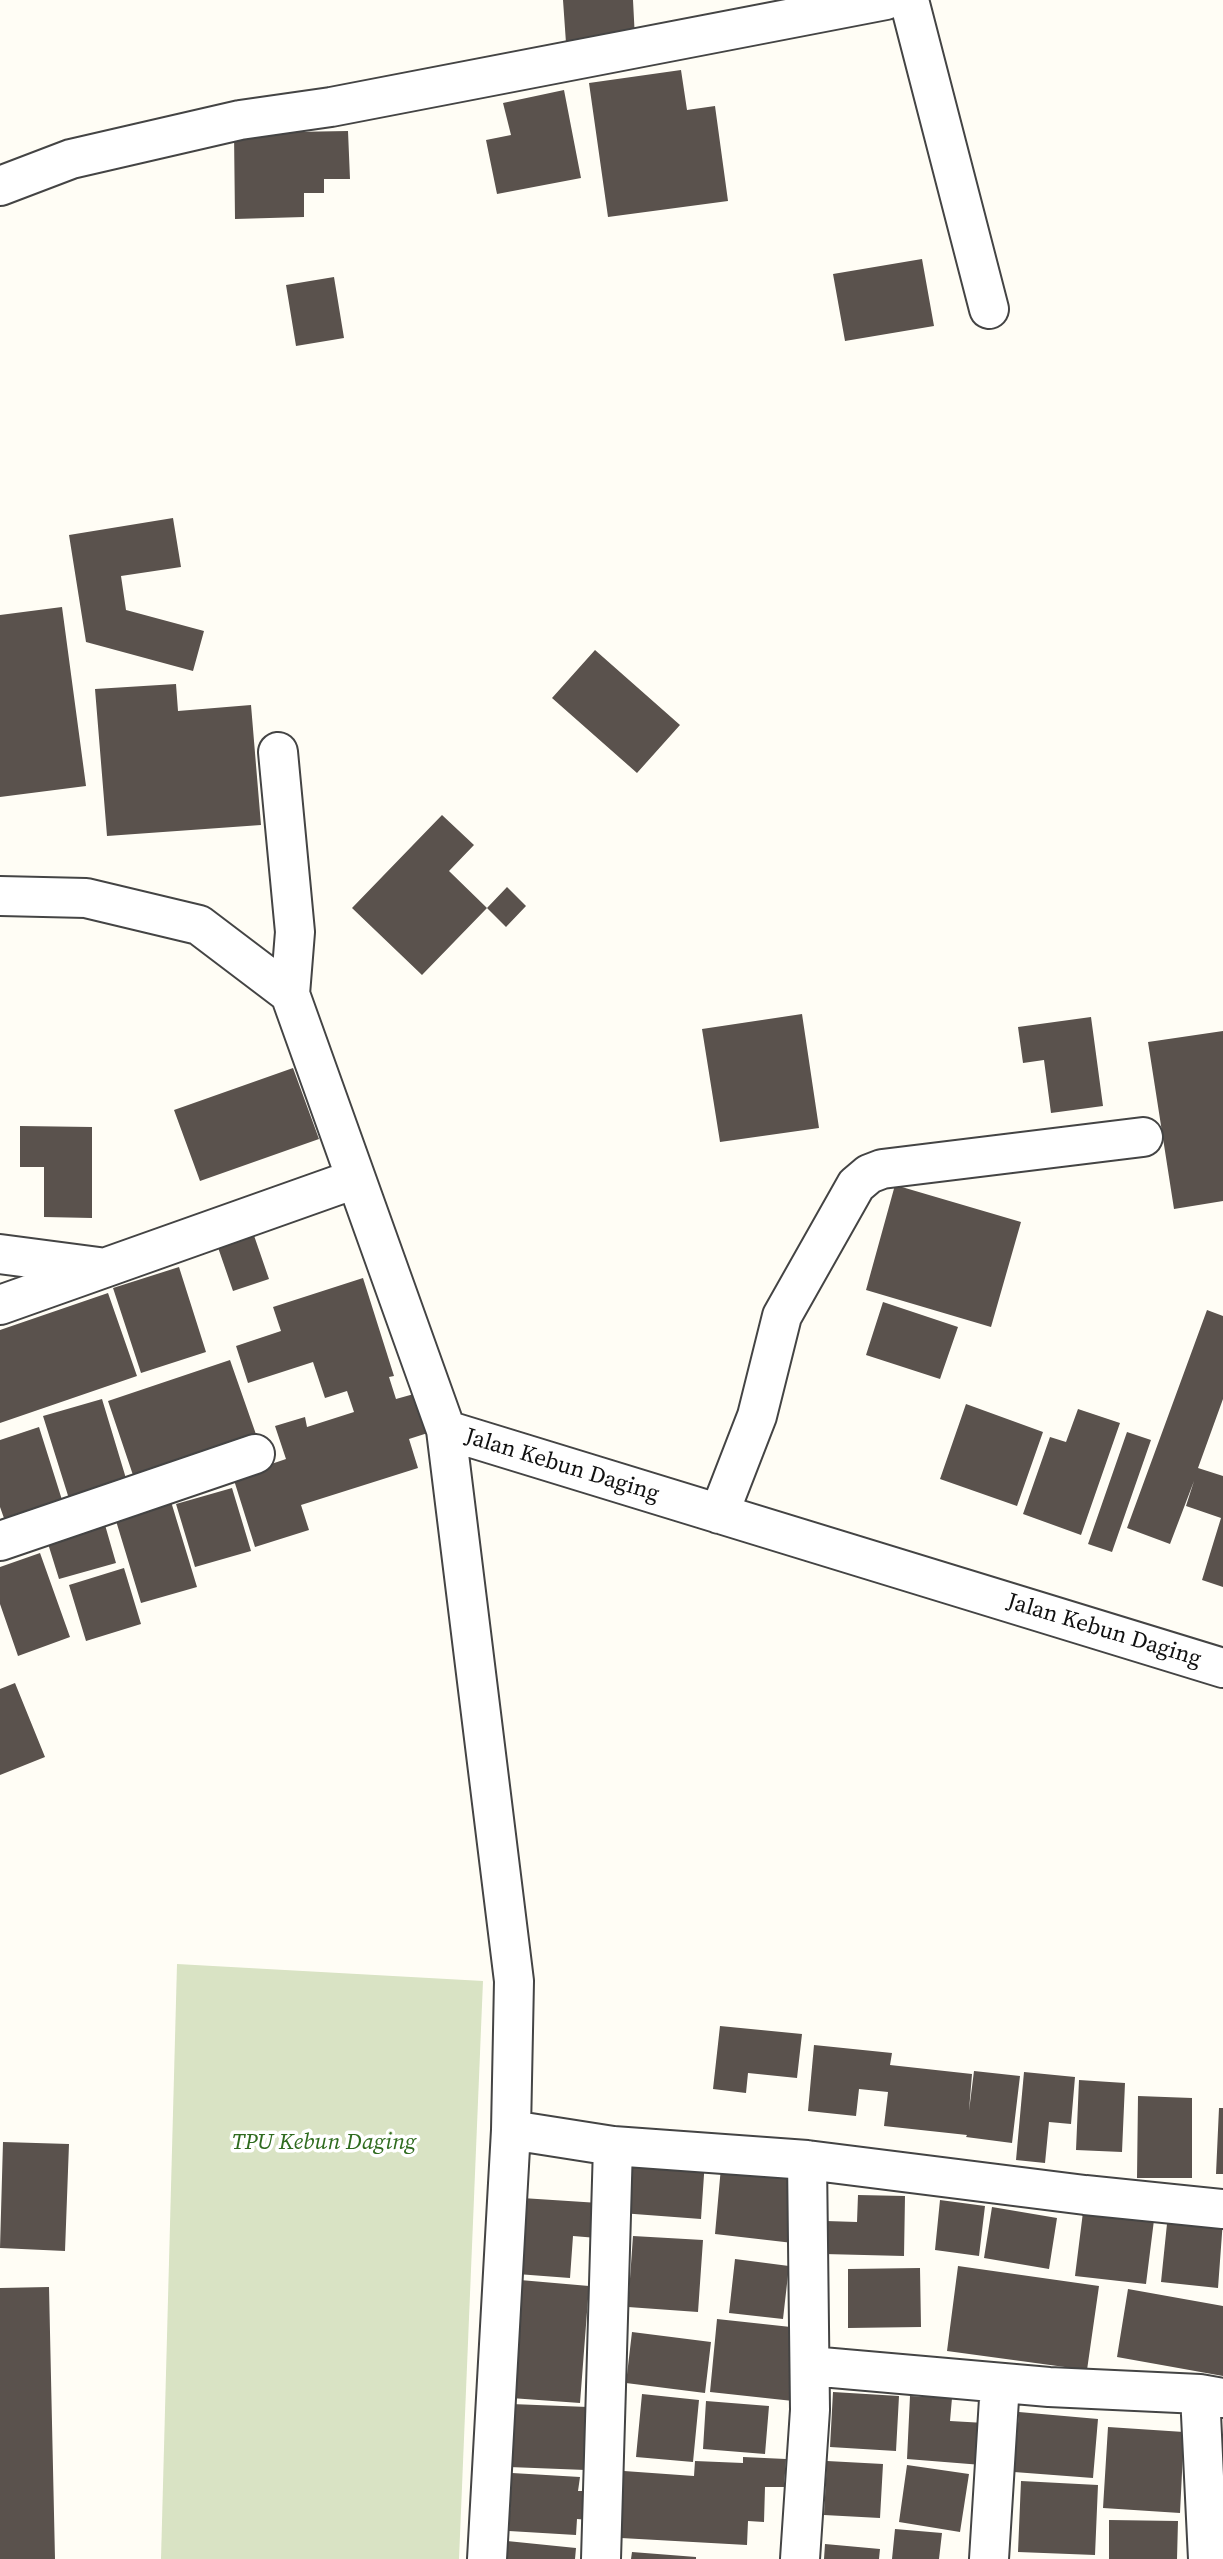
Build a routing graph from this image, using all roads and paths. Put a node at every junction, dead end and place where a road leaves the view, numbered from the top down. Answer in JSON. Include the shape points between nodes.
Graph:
{"nodes":[{"id":1,"x":886,"y":0,"type":"edge"},
{"id":2,"x":909,"y":0,"type":"edge"},
{"id":3,"x":0,"y":186,"type":"edge"},
{"id":4,"x":989,"y":309,"type":"dead end"},
{"id":5,"x":278,"y":752,"type":"dead end"},
{"id":6,"x":0,"y":896,"type":"edge"},
{"id":7,"x":290,"y":994,"type":"junction"},
{"id":8,"x":1143,"y":1137,"type":"dead end"},
{"id":9,"x":355,"y":1179,"type":"junction"},
{"id":10,"x":0,"y":1254,"type":"edge"},
{"id":11,"x":108,"y":1268,"type":"junction"},
{"id":12,"x":0,"y":1305,"type":"edge"},
{"id":13,"x":446,"y":1430,"type":"junction"},
{"id":14,"x":255,"y":1454,"type":"dead end"},
{"id":15,"x":719,"y":1514,"type":"junction"},
{"id":16,"x":0,"y":1541,"type":"edge"},
{"id":17,"x":1223,"y":1668,"type":"edge"},
{"id":18,"x":511,"y":2130,"type":"junction"},
{"id":19,"x":613,"y":2146,"type":"junction"},
{"id":20,"x":807,"y":2160,"type":"junction"},
{"id":21,"x":1223,"y":2208,"type":"edge"},
{"id":22,"x":810,"y":2366,"type":"junction"},
{"id":23,"x":1000,"y":2382,"type":"junction"},
{"id":24,"x":1212,"y":2396,"type":"edge"},
{"id":25,"x":487,"y":2559,"type":"edge"},
{"id":26,"x":601,"y":2559,"type":"edge"},
{"id":27,"x":800,"y":2559,"type":"edge"},
{"id":28,"x":989,"y":2559,"type":"edge"},
{"id":29,"x":1208,"y":2559,"type":"edge"}],
"edges":[{"from":1,"to":3,"type":"street","via":[[331,107],[240,120],[71,159]]},
{"from":2,"to":4,"type":"street"},
{"from":5,"to":7,"type":"street","via":[[295,932]]},
{"from":6,"to":7,"type":"street","via":[[86,898],[199,925]]},
{"from":7,"to":9,"type":"street","name":"Jalan Kebun Daging"},
{"from":8,"to":15,"type":"street","via":[[881,1169],[856,1185],[782,1316],[757,1416]]},
{"from":9,"to":11,"type":"street"},
{"from":9,"to":13,"type":"street","name":"Jalan Kebun Daging"},
{"from":10,"to":11,"type":"street"},
{"from":11,"to":12,"type":"street"},
{"from":13,"to":15,"type":"street","name":"Jalan Kebun Daging"},
{"from":13,"to":18,"type":"street","via":[[514,1981]]},
{"from":14,"to":16,"type":"street"},
{"from":15,"to":17,"type":"street","name":"Jalan Kebun Daging"},
{"from":18,"to":19,"type":"street"},
{"from":18,"to":25,"type":"street"},
{"from":19,"to":20,"type":"street"},
{"from":19,"to":26,"type":"street"},
{"from":20,"to":21,"type":"street"},
{"from":20,"to":22,"type":"street"},
{"from":22,"to":23,"type":"street"},
{"from":22,"to":27,"type":"street"},
{"from":23,"to":24,"type":"street"},
{"from":23,"to":28,"type":"street"},
{"from":24,"to":29,"type":"street"}]}
